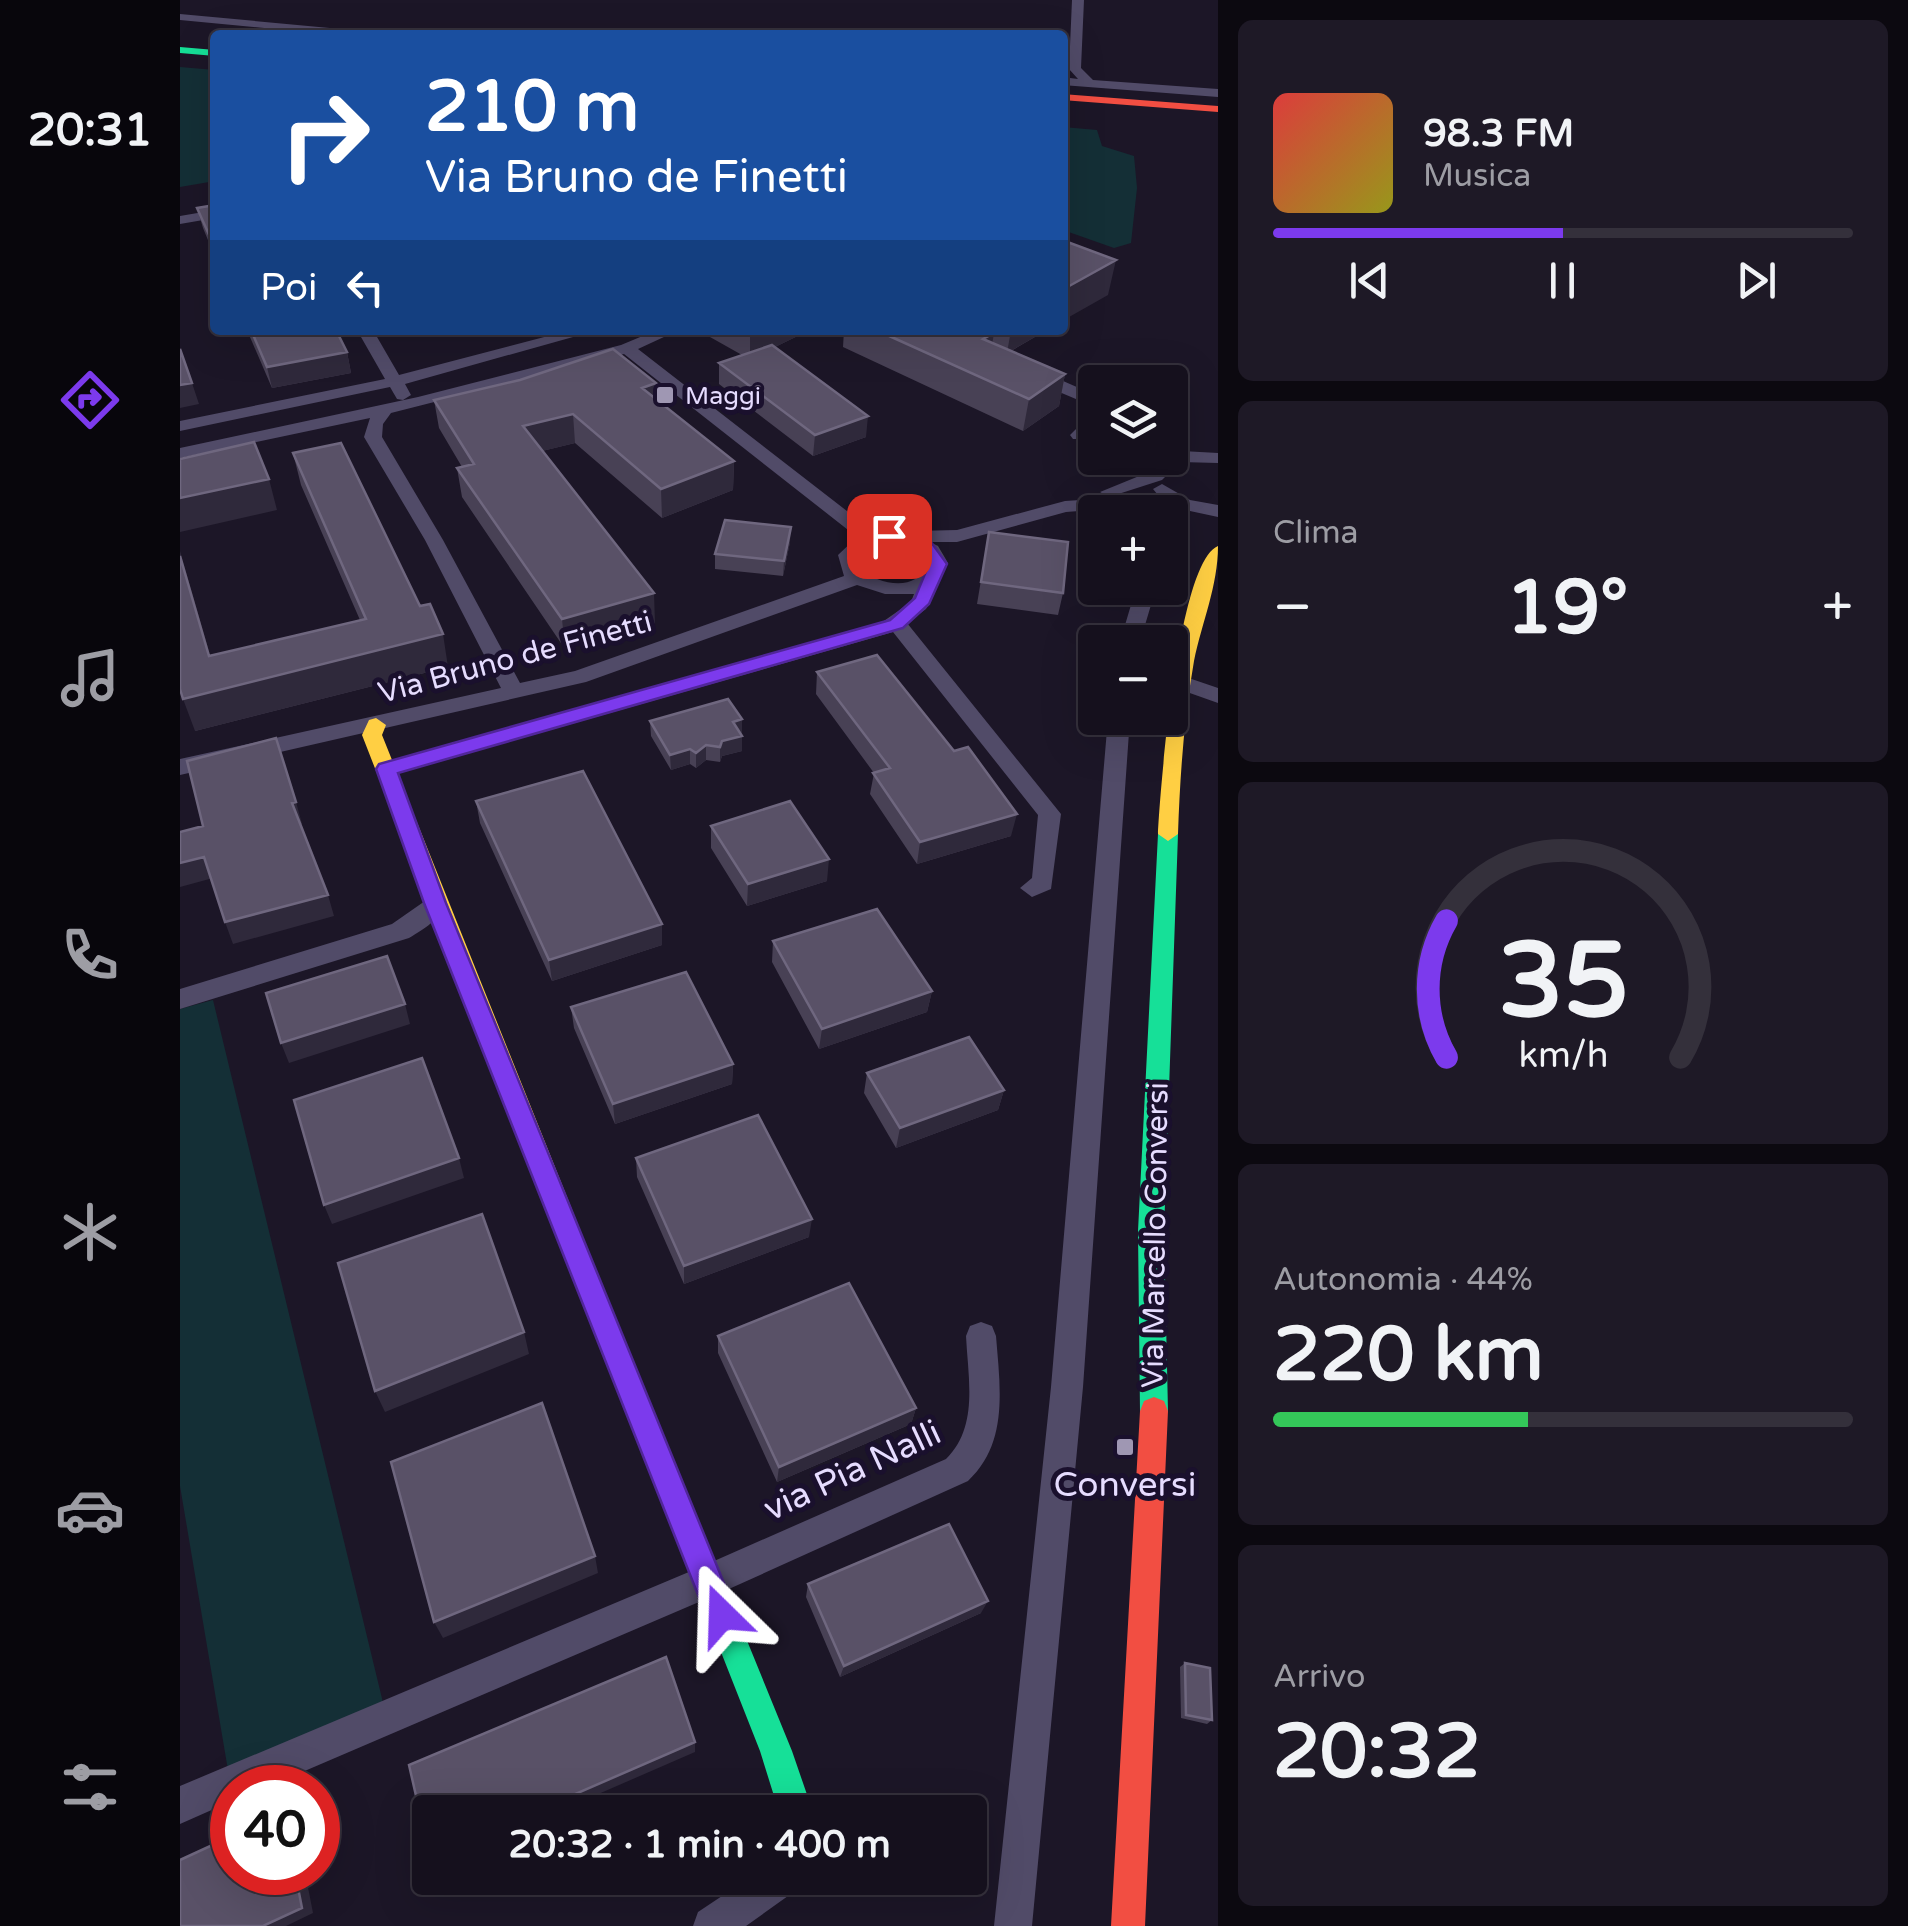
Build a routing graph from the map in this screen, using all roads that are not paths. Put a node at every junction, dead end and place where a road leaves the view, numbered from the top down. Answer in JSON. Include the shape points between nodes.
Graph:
{"nodes":[{"id":1,"x":1078,"y":0,"type":"edge"},
{"id":2,"x":180,"y":17,"type":"edge"},
{"id":3,"x":320,"y":30,"type":"edge"},
{"id":4,"x":180,"y":37,"type":"edge"},
{"id":5,"x":210,"y":40,"type":"edge"},
{"id":6,"x":180,"y":50,"type":"edge"},
{"id":7,"x":210,"y":52,"type":"edge"},
{"id":8,"x":1068,"y":81,"type":"edge"},
{"id":9,"x":1088,"y":82,"type":"junction"},
{"id":10,"x":1218,"y":93,"type":"edge"},
{"id":11,"x":1068,"y":97,"type":"edge"},
{"id":12,"x":1218,"y":108,"type":"edge"},
{"id":13,"x":1068,"y":113,"type":"edge"},
{"id":14,"x":1218,"y":124,"type":"edge"},
{"id":15,"x":210,"y":215,"type":"edge"},
{"id":16,"x":180,"y":220,"type":"edge"},
{"id":17,"x":369,"y":335,"type":"edge"},
{"id":18,"x":571,"y":335,"type":"edge"},
{"id":19,"x":658,"y":335,"type":"edge"},
{"id":20,"x":626,"y":348,"type":"junction"},
{"id":21,"x":1022,"y":370,"type":"edge"},
{"id":22,"x":394,"y":382,"type":"junction"},
{"id":23,"x":344,"y":393,"type":"junction"},
{"id":24,"x":1078,"y":394,"type":"edge"},
{"id":25,"x":419,"y":402,"type":"junction"},
{"id":26,"x":385,"y":410,"type":"junction"},
{"id":27,"x":356,"y":416,"type":"junction"},
{"id":28,"x":180,"y":426,"type":"edge"},
{"id":29,"x":180,"y":453,"type":"edge"},
{"id":30,"x":1218,"y":458,"type":"edge"},
{"id":31,"x":1156,"y":476,"type":"junction"},
{"id":32,"x":1168,"y":495,"type":"edge"},
{"id":33,"x":1188,"y":504,"type":"edge"},
{"id":34,"x":1078,"y":507,"type":"edge"},
{"id":35,"x":1066,"y":508,"type":"junction"},
{"id":36,"x":1218,"y":510,"type":"edge"},
{"id":37,"x":956,"y":536,"type":"junction"},
{"id":38,"x":870,"y":538,"type":"junction"},
{"id":39,"x":910,"y":538,"type":"junction"},
{"id":40,"x":1218,"y":551,"type":"edge"},
{"id":41,"x":936,"y":555,"type":"junction"},
{"id":42,"x":857,"y":578,"type":"junction"},
{"id":43,"x":931,"y":579,"type":"junction"},
{"id":44,"x":897,"y":624,"type":"junction"},
{"id":45,"x":1188,"y":626,"type":"edge"},
{"id":46,"x":1188,"y":684,"type":"edge"},
{"id":47,"x":515,"y":694,"type":"junction"},
{"id":48,"x":1218,"y":696,"type":"edge"},
{"id":49,"x":376,"y":725,"type":"junction"},
{"id":50,"x":1118,"y":735,"type":"edge"},
{"id":51,"x":1174,"y":735,"type":"edge"},
{"id":52,"x":180,"y":767,"type":"edge"},
{"id":53,"x":386,"y":769,"type":"junction"},
{"id":54,"x":1032,"y":888,"type":"dead end"},
{"id":55,"x":435,"y":903,"type":"junction"},
{"id":56,"x":180,"y":999,"type":"edge"},
{"id":57,"x":981,"y":1336,"type":"dead end"},
{"id":58,"x":708,"y":1581,"type":"junction"},
{"id":59,"x":791,"y":1795,"type":"edge"},
{"id":60,"x":180,"y":1805,"type":"edge"},
{"id":61,"x":757,"y":1895,"type":"edge"},
{"id":62,"x":712,"y":1926,"type":"edge"},
{"id":63,"x":1014,"y":1926,"type":"edge"},
{"id":64,"x":1128,"y":1926,"type":"edge"}],
"edges":[{"from":1,"to":9,"type":"street","via":[[1075,69]]},
{"from":2,"to":3,"type":"street"},
{"from":4,"to":5,"type":"main road"},
{"from":6,"to":7,"type":"main road"},
{"from":8,"to":9,"type":"street"},
{"from":9,"to":10,"type":"street"},
{"from":11,"to":12,"type":"main road"},
{"from":13,"to":14,"type":"main road"},
{"from":15,"to":16,"type":"street"},
{"from":17,"to":22,"type":"street"},
{"from":18,"to":22,"type":"street"},
{"from":19,"to":20,"type":"street"},
{"from":20,"to":25,"type":"street"},
{"from":20,"to":38,"type":"street"},
{"from":21,"to":24,"type":"street"},
{"from":22,"to":23,"type":"street"},
{"from":22,"to":25,"type":"street"},
{"from":23,"to":27,"type":"street","via":[[358,404]]},
{"from":23,"to":28,"type":"street"},
{"from":25,"to":26,"type":"street"},
{"from":26,"to":27,"type":"street"},
{"from":26,"to":47,"type":"street","via":[[373,437]]},
{"from":27,"to":29,"type":"street"},
{"from":30,"to":31,"type":"street","via":[[1176,458]]},
{"from":31,"to":32,"type":"street"},
{"from":31,"to":35,"type":"street"},
{"from":33,"to":36,"type":"street"},
{"from":34,"to":35,"type":"street"},
{"from":35,"to":37,"type":"street"},
{"from":37,"to":39,"type":"street"},
{"from":37,"to":41,"type":"street"},
{"from":38,"to":39,"type":"street"},
{"from":38,"to":42,"type":"street","via":[[848,555]]},
{"from":39,"to":41,"type":"street"},
{"from":40,"to":45,"type":"main road","name":"Via Marcello Conversi"},
{"from":41,"to":43,"type":"street"},
{"from":42,"to":43,"type":"street","via":[[895,590]]},
{"from":42,"to":47,"type":"street","name":"Via Bruno de Finetti","via":[[648,656]]},
{"from":43,"to":44,"type":"street","via":[[923,600]]},
{"from":44,"to":53,"type":"street"},
{"from":44,"to":54,"type":"street","via":[[1050,814],[1043,883]]},
{"from":46,"to":48,"type":"street"},
{"from":47,"to":49,"type":"street","name":"Via Bruno de Finetti"},
{"from":49,"to":52,"type":"street","name":"Via Bruno de Finetti"},
{"from":49,"to":53,"type":"main road","via":[[372,735]]},
{"from":50,"to":63,"type":"street","via":[[1066,1387]]},
{"from":51,"to":64,"type":"main road","name":"Via Marcello Conversi","via":[[1151,1235],[1146,1649]]},
{"from":53,"to":55,"type":"main road"},
{"from":55,"to":56,"type":"street","via":[[400,932]]},
{"from":55,"to":58,"type":"main road"},
{"from":57,"to":58,"type":"street","name":"via Pia Nalli","via":[[983,1414],[968,1463]]},
{"from":58,"to":59,"type":"main road"},
{"from":58,"to":60,"type":"street","name":"via Pia Nalli"},
{"from":61,"to":62,"type":"street"}]}
